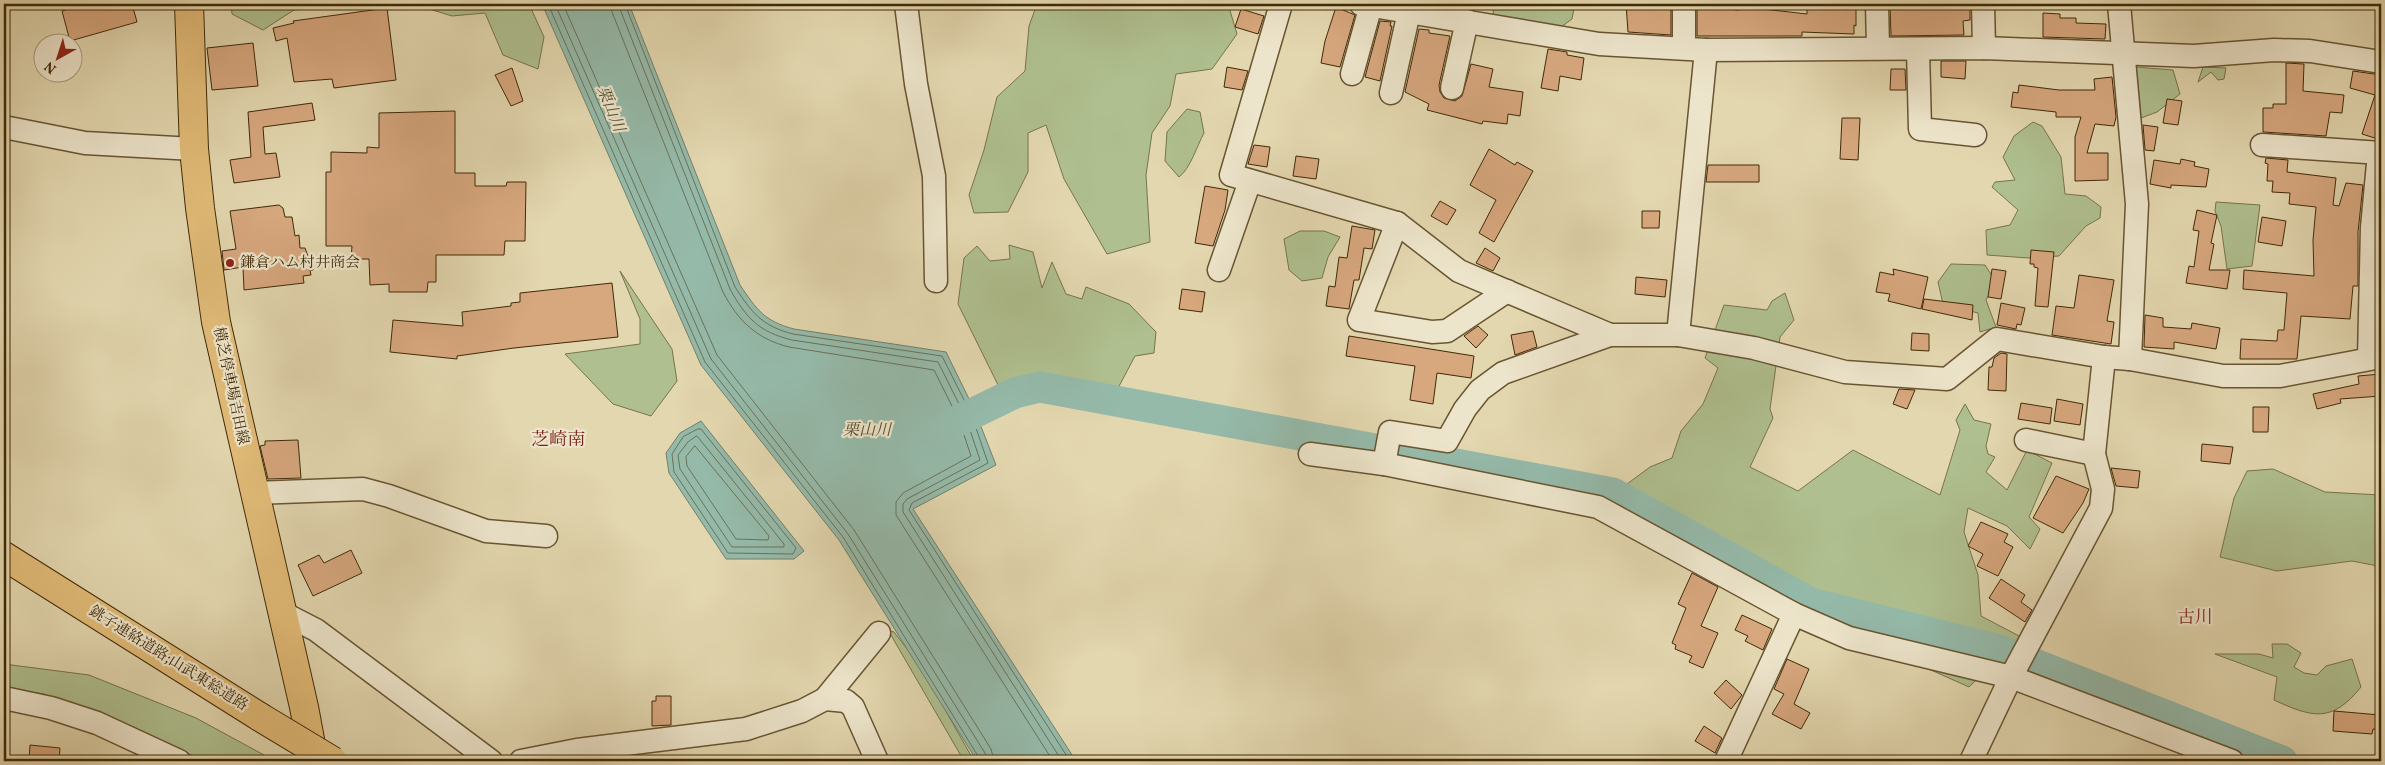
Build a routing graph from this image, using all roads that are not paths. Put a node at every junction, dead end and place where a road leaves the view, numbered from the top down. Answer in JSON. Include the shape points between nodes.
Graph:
{"nodes":[{"id":1,"x":189,"y":4,"type":"edge"},
{"id":2,"x":906,"y":4,"type":"edge"},
{"id":3,"x":1281,"y":4,"type":"edge"},
{"id":4,"x":1684,"y":4,"type":"edge"},
{"id":5,"x":1877,"y":4,"type":"edge"},
{"id":6,"x":1983,"y":4,"type":"edge"},
{"id":7,"x":2119,"y":4,"type":"edge"},
{"id":8,"x":1366,"y":5,"type":"edge"},
{"id":9,"x":1409,"y":12,"type":"junction"},
{"id":10,"x":1467,"y":21,"type":"junction"},
{"id":11,"x":1878,"y":48,"type":"junction"},
{"id":12,"x":1984,"y":48,"type":"junction"},
{"id":13,"x":1695,"y":49,"type":"junction"},
{"id":14,"x":1918,"y":50,"type":"junction"},
{"id":15,"x":2125,"y":55,"type":"junction"},
{"id":16,"x":2381,"y":62,"type":"edge"},
{"id":17,"x":1352,"y":74,"type":"dead end"},
{"id":18,"x":1452,"y":88,"type":"dead end"},
{"id":19,"x":1391,"y":93,"type":"dead end"},
{"id":20,"x":4,"y":127,"type":"edge"},
{"id":21,"x":1975,"y":136,"type":"dead end"},
{"id":22,"x":2262,"y":146,"type":"dead end"},
{"id":23,"x":194,"y":148,"type":"junction"},
{"id":24,"x":2380,"y":153,"type":"edge"},
{"id":25,"x":1250,"y":181,"type":"junction"},
{"id":26,"x":1396,"y":223,"type":"junction"},
{"id":27,"x":1219,"y":270,"type":"dead end"},
{"id":28,"x":936,"y":280,"type":"dead end"},
{"id":29,"x":1507,"y":292,"type":"junction"},
{"id":30,"x":1610,"y":335,"type":"junction"},
{"id":31,"x":1678,"y":335,"type":"junction"},
{"id":32,"x":2104,"y":357,"type":"junction"},
{"id":33,"x":2375,"y":358,"type":"edge"},
{"id":34,"x":2130,"y":359,"type":"junction"},
{"id":35,"x":2026,"y":440,"type":"dead end"},
{"id":36,"x":1310,"y":454,"type":"dead end"},
{"id":37,"x":2094,"y":454,"type":"junction"},
{"id":38,"x":1384,"y":464,"type":"junction"},
{"id":39,"x":254,"y":494,"type":"junction"},
{"id":40,"x":546,"y":536,"type":"dead end"},
{"id":41,"x":4,"y":556,"type":"edge"},
{"id":42,"x":281,"y":612,"type":"junction"},
{"id":43,"x":1794,"y":614,"type":"junction"},
{"id":44,"x":879,"y":633,"type":"dead end"},
{"id":45,"x":2011,"y":677,"type":"junction"},
{"id":46,"x":4,"y":698,"type":"edge"},
{"id":47,"x":825,"y":699,"type":"junction"},
{"id":48,"x":179,"y":761,"type":"edge"},
{"id":49,"x":314,"y":761,"type":"edge"},
{"id":50,"x":332,"y":761,"type":"edge"},
{"id":51,"x":491,"y":761,"type":"edge"},
{"id":52,"x":522,"y":761,"type":"edge"},
{"id":53,"x":877,"y":761,"type":"edge"},
{"id":54,"x":1726,"y":761,"type":"edge"},
{"id":55,"x":1971,"y":761,"type":"edge"},
{"id":56,"x":2232,"y":761,"type":"edge"}],
"edges":[{"from":1,"to":23,"type":"main road","name":"横芝停車場吉田線"},
{"from":2,"to":28,"type":"street","via":[[916,84],[934,176]]},
{"from":3,"to":25,"type":"street","via":[[1231,175]]},
{"from":4,"to":13,"type":"street"},
{"from":5,"to":11,"type":"street"},
{"from":6,"to":12,"type":"street"},
{"from":7,"to":15,"type":"street"},
{"from":8,"to":9,"type":"street"},
{"from":8,"to":17,"type":"street"},
{"from":9,"to":10,"type":"street"},
{"from":9,"to":19,"type":"street"},
{"from":10,"to":13,"type":"street","via":[[1599,44]]},
{"from":10,"to":18,"type":"street"},
{"from":11,"to":13,"type":"street"},
{"from":11,"to":14,"type":"street"},
{"from":12,"to":14,"type":"street"},
{"from":12,"to":15,"type":"street"},
{"from":13,"to":31,"type":"street"},
{"from":14,"to":21,"type":"street","via":[[1920,129]]},
{"from":15,"to":16,"type":"street","via":[[2194,56],[2283,50]]},
{"from":15,"to":34,"type":"street","via":[[2136,204]]},
{"from":20,"to":23,"type":"street","via":[[85,142]]},
{"from":22,"to":24,"type":"street"},
{"from":23,"to":39,"type":"main road","name":"横芝停車場吉田線","via":[[216,322]]},
{"from":24,"to":33,"type":"street","via":[[2372,227]]},
{"from":25,"to":26,"type":"street"},
{"from":25,"to":27,"type":"street"},
{"from":26,"to":29,"type":"street","via":[[1459,271]]},
{"from":26,"to":29,"type":"street","via":[[1359,320],[1432,332],[1448,331]]},
{"from":29,"to":30,"type":"street"},
{"from":30,"to":31,"type":"street"},
{"from":30,"to":38,"type":"street","via":[[1503,372],[1480,390],[1447,441],[1390,432]]},
{"from":31,"to":32,"type":"street","via":[[1754,348],[1845,372],[1947,379],[1997,340]]},
{"from":32,"to":34,"type":"street"},
{"from":32,"to":37,"type":"street"},
{"from":33,"to":34,"type":"street","via":[[2280,376],[2222,376]]},
{"from":35,"to":37,"type":"street"},
{"from":36,"to":38,"type":"street"},
{"from":37,"to":45,"type":"street","via":[[2104,489],[2101,508]]},
{"from":38,"to":43,"type":"street","via":[[1598,507]]},
{"from":39,"to":40,"type":"street","via":[[363,489],[486,531]]},
{"from":39,"to":42,"type":"main road","name":"横芝停車場吉田線"},
{"from":41,"to":50,"type":"main road","name":"銚子連絡道路;山武東総道路","bridge":true},
{"from":42,"to":49,"type":"main road","name":"横芝停車場吉田線"},
{"from":42,"to":51,"type":"street","via":[[316,630]]},
{"from":43,"to":45,"type":"street","via":[[1849,638]]},
{"from":43,"to":54,"type":"street"},
{"from":44,"to":47,"type":"street"},
{"from":45,"to":55,"type":"street"},
{"from":45,"to":56,"type":"street"},
{"from":46,"to":48,"type":"street","via":[[52,708],[97,723]]},
{"from":47,"to":52,"type":"street","via":[[802,711],[746,729],[578,750]]},
{"from":47,"to":53,"type":"street","via":[[846,701],[853,707]]}]}
